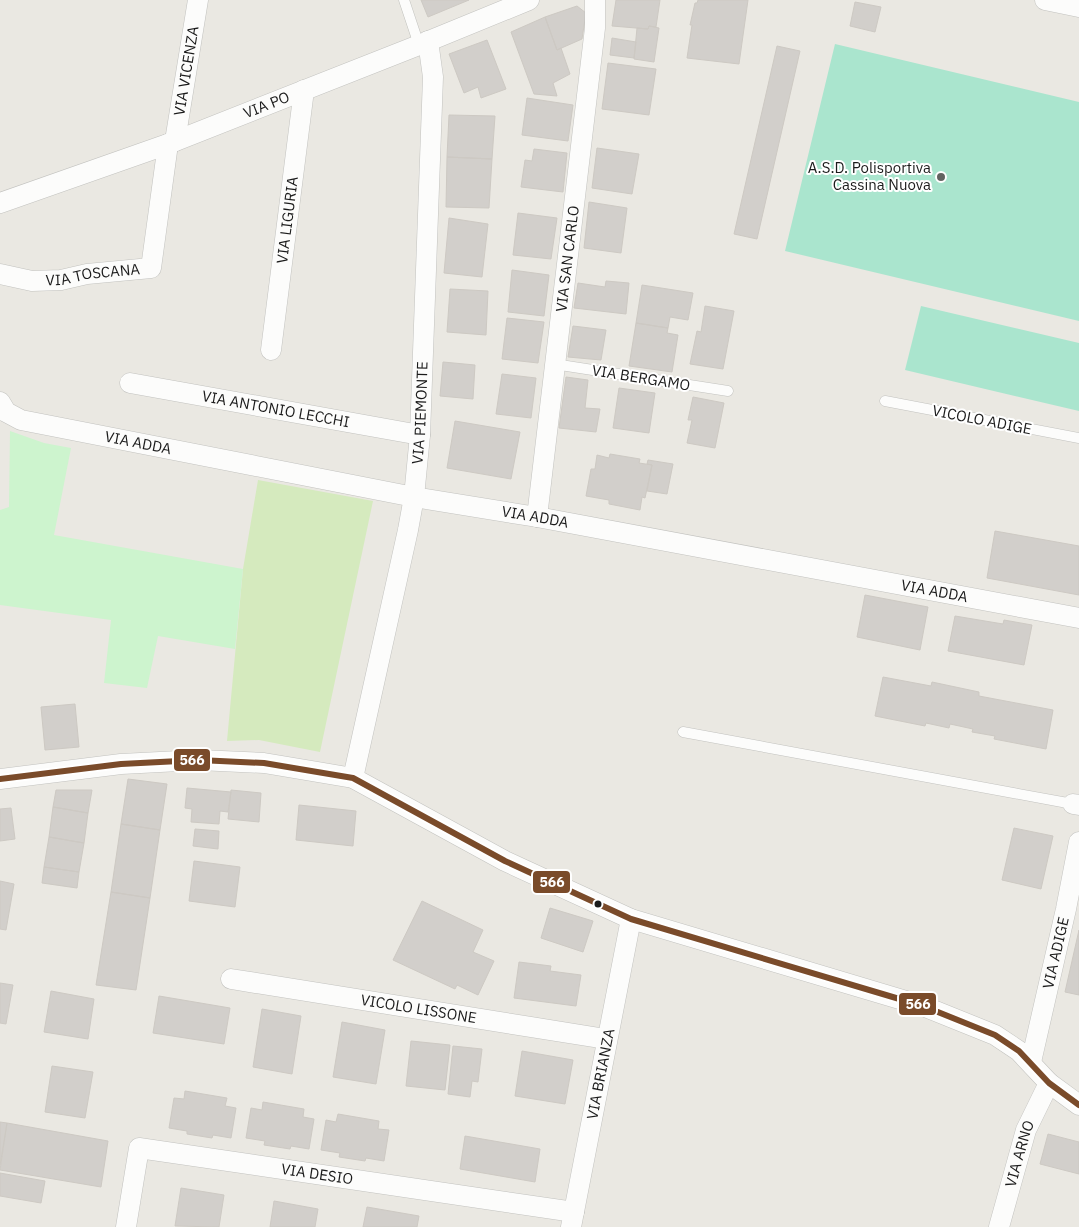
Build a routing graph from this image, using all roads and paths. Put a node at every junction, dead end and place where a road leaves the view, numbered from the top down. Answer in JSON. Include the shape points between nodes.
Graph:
{"nodes":[{"id":1,"x":198,"y":0,"type":"edge"},
{"id":2,"x":404,"y":0,"type":"edge"},
{"id":3,"x":528,"y":0,"type":"edge"},
{"id":4,"x":595,"y":0,"type":"edge"},
{"id":5,"x":1046,"y":0,"type":"edge"},
{"id":6,"x":1079,"y":7,"type":"edge"},
{"id":7,"x":424,"y":43,"type":"junction"},
{"id":8,"x":304,"y":90,"type":"junction"},
{"id":9,"x":171,"y":142,"type":"junction"},
{"id":10,"x":0,"y":203,"type":"edge"},
{"id":11,"x":0,"y":274,"type":"edge"},
{"id":12,"x":271,"y":350,"type":"dead end"},
{"id":13,"x":554,"y":364,"type":"junction"},
{"id":14,"x":130,"y":383,"type":"dead end"},
{"id":15,"x":728,"y":392,"type":"dead end"},
{"id":16,"x":885,"y":401,"type":"dead end"},
{"id":17,"x":0,"y":402,"type":"edge"},
{"id":18,"x":420,"y":435,"type":"junction"},
{"id":19,"x":1079,"y":438,"type":"edge"},
{"id":20,"x":414,"y":497,"type":"junction"},
{"id":21,"x":537,"y":517,"type":"junction"},
{"id":22,"x":1079,"y":618,"type":"edge"},
{"id":23,"x":683,"y":732,"type":"dead end"},
{"id":24,"x":353,"y":778,"type":"junction"},
{"id":25,"x":0,"y":779,"type":"edge"},
{"id":26,"x":1076,"y":805,"type":"edge"},
{"id":27,"x":1079,"y":842,"type":"edge"},
{"id":28,"x":1072,"y":910,"type":"edge"},
{"id":29,"x":631,"y":920,"type":"junction"},
{"id":30,"x":231,"y":979,"type":"dead end"},
{"id":31,"x":606,"y":1040,"type":"junction"},
{"id":32,"x":1031,"y":1062,"type":"junction"},
{"id":33,"x":1049,"y":1083,"type":"junction"},
{"id":34,"x":1079,"y":1105,"type":"edge"},
{"id":35,"x":573,"y":1219,"type":"edge"},
{"id":36,"x":126,"y":1227,"type":"edge"},
{"id":37,"x":999,"y":1227,"type":"edge"}],
"edges":[{"from":1,"to":9,"type":"street","name":"VIA VICENZA"},
{"from":2,"to":7,"type":"lane"},
{"from":3,"to":7,"type":"street","name":"VIA PO"},
{"from":4,"to":13,"type":"street","name":"VIA SAN CARLO","via":[[595,28]]},
{"from":5,"to":6,"type":"street"},
{"from":7,"to":8,"type":"street","name":"VIA PO"},
{"from":7,"to":18,"type":"street","name":"VIA PIEMONTE","via":[[433,77]]},
{"from":8,"to":9,"type":"street","name":"VIA PO"},
{"from":8,"to":12,"type":"street","name":"VIA LIGURIA"},
{"from":9,"to":10,"type":"street","name":"VIA PO"},
{"from":9,"to":11,"type":"street","name":"VIA TOSCANA","via":[[151,268],[87,274],[61,280],[32,281]]},
{"from":13,"to":15,"type":"lane","name":"VIA BERGAMO"},
{"from":13,"to":21,"type":"street","name":"VIA SAN CARLO"},
{"from":14,"to":18,"type":"street","name":"VIA ANTONIO LECCHI"},
{"from":16,"to":19,"type":"lane","name":"VICOLO ADIGE"},
{"from":17,"to":20,"type":"street","name":"VIA ADDA","via":[[6,412],[20,420]]},
{"from":18,"to":20,"type":"street","name":"VIA PIEMONTE"},
{"from":20,"to":21,"type":"street","name":"VIA ADDA"},
{"from":20,"to":24,"type":"street","name":"VIA PIEMONTE"},
{"from":21,"to":22,"type":"street","name":"VIA ADDA"},
{"from":23,"to":26,"type":"lane"},
{"from":24,"to":25,"type":"street","via":[[264,763],[199,760],[121,764]]},
{"from":24,"to":29,"type":"street","via":[[505,861]]},
{"from":27,"to":28,"type":"street","name":"VIA ADIGE"},
{"from":28,"to":32,"type":"street","name":"VIA ADIGE"},
{"from":29,"to":31,"type":"street","name":"VIA BRIANZA"},
{"from":29,"to":32,"type":"street","via":[[923,1006],[1009,1042]]},
{"from":30,"to":31,"type":"street","name":"VICOLO LISSONE"},
{"from":31,"to":35,"type":"street","name":"VIA BRIANZA"},
{"from":32,"to":33,"type":"street"},
{"from":33,"to":34,"type":"street"},
{"from":33,"to":37,"type":"street","name":"VIA ARNO","via":[[1026,1130]]},
{"from":35,"to":36,"type":"street","name":"VIA DESIO","via":[[139,1148]]}]}
